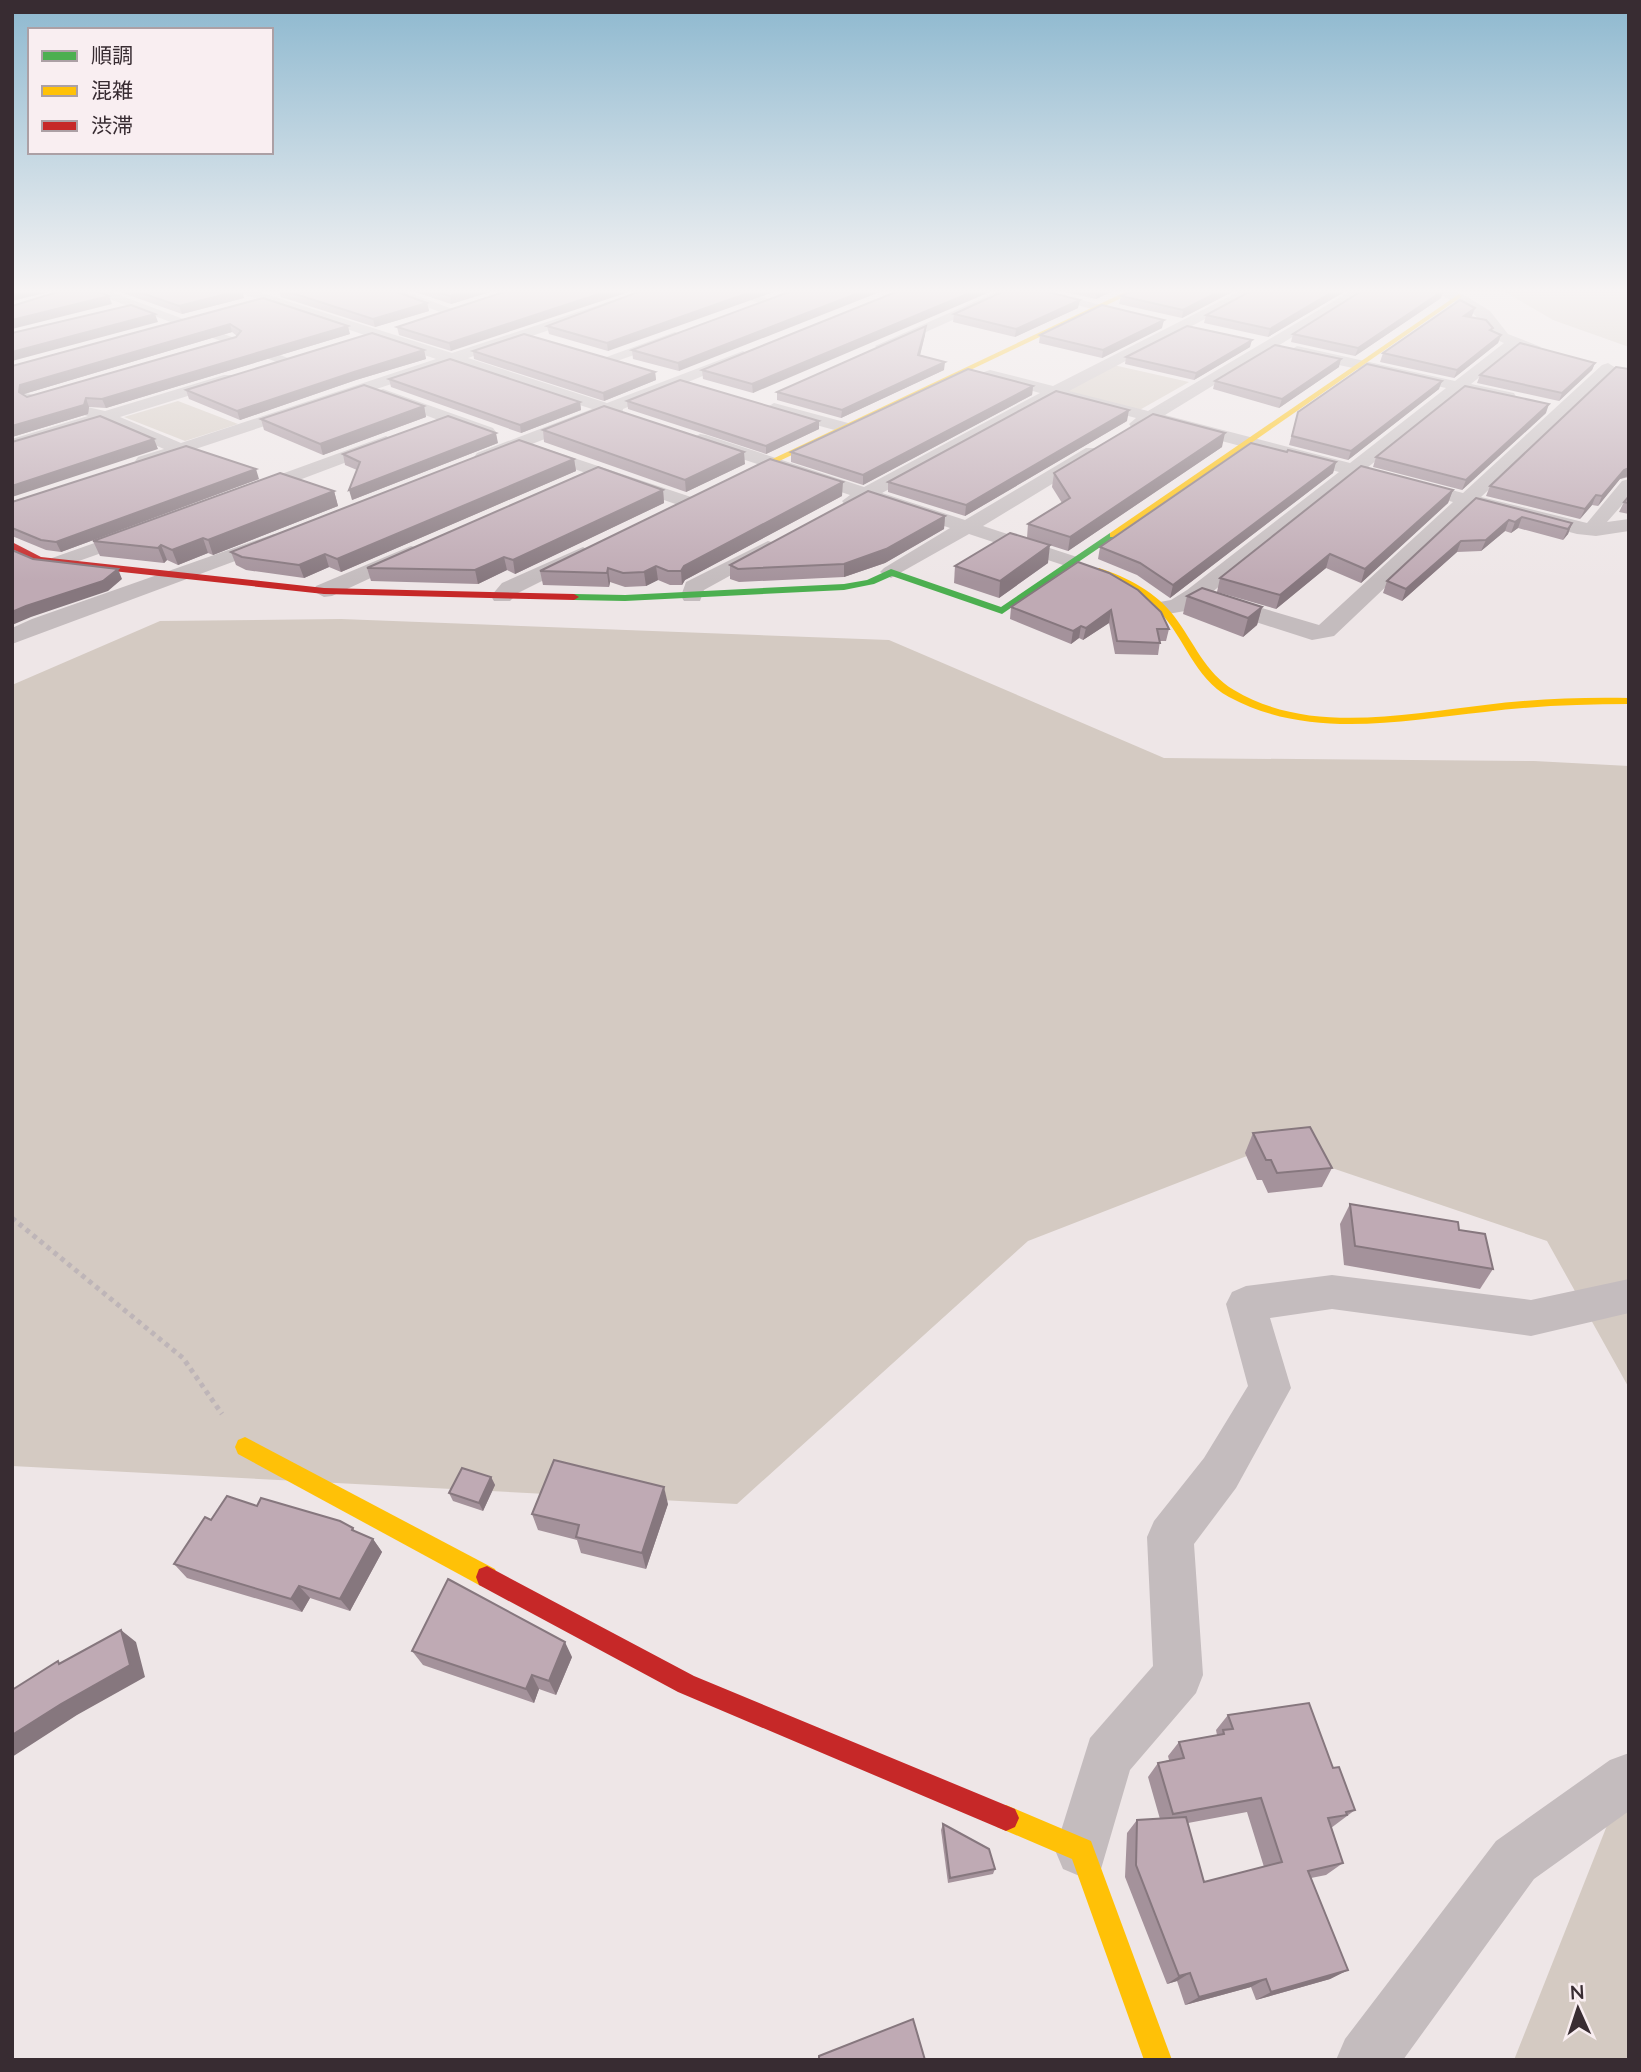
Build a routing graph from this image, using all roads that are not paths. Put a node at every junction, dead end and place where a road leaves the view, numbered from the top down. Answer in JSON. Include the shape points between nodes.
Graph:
{"nodes":[{"id":1,"x":67,"y":389,"type":"edge"},
{"id":2,"x":197,"y":389,"type":"edge"},
{"id":3,"x":355,"y":389,"type":"edge"},
{"id":4,"x":370,"y":389,"type":"edge"},
{"id":5,"x":548,"y":389,"type":"edge"},
{"id":6,"x":662,"y":389,"type":"edge"},
{"id":7,"x":926,"y":389,"type":"edge"},
{"id":8,"x":1041,"y":389,"type":"edge"},
{"id":9,"x":1061,"y":389,"type":"edge"},
{"id":10,"x":1197,"y":389,"type":"edge"},
{"id":11,"x":1325,"y":389,"type":"edge"},
{"id":12,"x":1454,"y":389,"type":"edge"},
{"id":13,"x":1469,"y":389,"type":"edge"},
{"id":14,"x":1575,"y":389,"type":"edge"},
{"id":15,"x":1054,"y":392,"type":"junction"},
{"id":16,"x":12,"y":395,"type":"edge"},
{"id":17,"x":765,"y":397,"type":"dead end"},
{"id":18,"x":32,"y":399,"type":"junction"},
{"id":19,"x":1521,"y":400,"type":"edge"},
{"id":20,"x":610,"y":409,"type":"junction"},
{"id":21,"x":106,"y":416,"type":"junction"},
{"id":22,"x":634,"y":417,"type":"edge"},
{"id":23,"x":1150,"y":417,"type":"junction"},
{"id":24,"x":448,"y":418,"type":"junction"},
{"id":25,"x":842,"y":427,"type":"junction"},
{"id":26,"x":1127,"y":431,"type":"edge"},
{"id":27,"x":684,"y":433,"type":"edge"},
{"id":28,"x":1247,"y":442,"type":"junction"},
{"id":29,"x":519,"y":443,"type":"junction"},
{"id":30,"x":12,"y":445,"type":"edge"},
{"id":31,"x":1104,"y":445,"type":"edge"},
{"id":32,"x":180,"y":449,"type":"junction"},
{"id":33,"x":770,"y":462,"type":"junction"},
{"id":34,"x":467,"y":464,"type":"edge"},
{"id":35,"x":128,"y":466,"type":"edge"},
{"id":36,"x":1353,"y":470,"type":"junction"},
{"id":37,"x":596,"y":472,"type":"junction"},
{"id":38,"x":746,"y":474,"type":"edge"},
{"id":39,"x":571,"y":482,"type":"edge"},
{"id":40,"x":1629,"y":485,"type":"edge"},
{"id":41,"x":710,"y":491,"type":"edge"},
{"id":42,"x":863,"y":495,"type":"junction"},
{"id":43,"x":1466,"y":498,"type":"junction"},
{"id":44,"x":228,"y":500,"type":"edge"},
{"id":45,"x":687,"y":502,"type":"junction"},
{"id":46,"x":839,"y":508,"type":"edge"},
{"id":47,"x":663,"y":514,"type":"edge"},
{"id":48,"x":1629,"y":525,"type":"edge"},
{"id":49,"x":150,"y":529,"type":"edge"},
{"id":50,"x":968,"y":529,"type":"junction"},
{"id":51,"x":1596,"y":530,"type":"junction"},
{"id":52,"x":286,"y":535,"type":"edge"},
{"id":53,"x":435,"y":541,"type":"edge"},
{"id":54,"x":779,"y":541,"type":"edge"},
{"id":55,"x":604,"y":542,"type":"edge"},
{"id":56,"x":12,"y":545,"type":"edge"},
{"id":57,"x":1070,"y":561,"type":"junction"},
{"id":58,"x":59,"y":562,"type":"junction"},
{"id":59,"x":891,"y":572,"type":"junction"},
{"id":60,"x":182,"y":576,"type":"junction"},
{"id":61,"x":324,"y":591,"type":"junction"},
{"id":62,"x":1195,"y":595,"type":"junction"},
{"id":63,"x":502,"y":596,"type":"junction"},
{"id":64,"x":692,"y":596,"type":"junction"},
{"id":65,"x":1162,"y":608,"type":"junction"},
{"id":66,"x":12,"y":637,"type":"edge"},
{"id":67,"x":1629,"y":701,"type":"edge"},
{"id":68,"x":1629,"y":1296,"type":"edge"},
{"id":69,"x":245,"y":1447,"type":"road end"},
{"id":70,"x":1629,"y":1779,"type":"edge"},
{"id":71,"x":1082,"y":1850,"type":"junction"},
{"id":72,"x":1158,"y":2060,"type":"edge"},
{"id":73,"x":1366,"y":2060,"type":"edge"}],
"edges":[{"from":1,"to":18,"type":"street"},
{"from":2,"to":21,"type":"street"},
{"from":3,"to":32,"type":"street"},
{"from":4,"to":24,"type":"street"},
{"from":5,"to":20,"type":"street"},
{"from":6,"to":20,"type":"street"},
{"from":7,"to":25,"type":"street"},
{"from":8,"to":15,"type":"street"},
{"from":9,"to":15,"type":"street"},
{"from":10,"to":23,"type":"street"},
{"from":11,"to":28,"type":"street"},
{"from":12,"to":36,"type":"street"},
{"from":13,"to":19,"type":"street"},
{"from":14,"to":43,"type":"street"},
{"from":15,"to":23,"type":"street"},
{"from":15,"to":42,"type":"street"},
{"from":16,"to":18,"type":"street"},
{"from":17,"to":25,"type":"street"},
{"from":18,"to":21,"type":"street"},
{"from":20,"to":22,"type":"street"},
{"from":20,"to":29,"type":"street"},
{"from":21,"to":30,"type":"street"},
{"from":21,"to":32,"type":"street"},
{"from":23,"to":26,"type":"street"},
{"from":23,"to":28,"type":"street"},
{"from":24,"to":29,"type":"street"},
{"from":24,"to":44,"type":"street"},
{"from":25,"to":33,"type":"street"},
{"from":27,"to":33,"type":"street"},
{"from":28,"to":36,"type":"street"},
{"from":28,"to":57,"type":"street"},
{"from":29,"to":34,"type":"street"},
{"from":29,"to":37,"type":"street"},
{"from":31,"to":50,"type":"street"},
{"from":32,"to":35,"type":"street"},
{"from":33,"to":38,"type":"street"},
{"from":33,"to":42,"type":"street"},
{"from":36,"to":43,"type":"street"},
{"from":36,"to":62,"type":"street"},
{"from":37,"to":39,"type":"street"},
{"from":37,"to":45,"type":"street"},
{"from":40,"to":51,"type":"street","via":[[1597,522]]},
{"from":41,"to":45,"type":"street"},
{"from":42,"to":46,"type":"street"},
{"from":42,"to":50,"type":"street"},
{"from":43,"to":51,"type":"street"},
{"from":43,"to":62,"type":"street","via":[[1325,631],[1312,633]]},
{"from":45,"to":47,"type":"street"},
{"from":48,"to":51,"type":"street"},
{"from":49,"to":58,"type":"street"},
{"from":50,"to":57,"type":"street"},
{"from":50,"to":59,"type":"street"},
{"from":52,"to":60,"type":"street"},
{"from":53,"to":61,"type":"street"},
{"from":54,"to":64,"type":"street","via":[[694,587]]},
{"from":55,"to":63,"type":"street"},
{"from":56,"to":58,"type":"street","via":[[39,560]]},
{"from":57,"to":59,"type":"street","via":[[1002,611]]},
{"from":57,"to":65,"type":"street","via":[[1133,588]]},
{"from":58,"to":60,"type":"street"},
{"from":59,"to":64,"type":"street","via":[[862,585]]},
{"from":60,"to":61,"type":"street"},
{"from":60,"to":66,"type":"street"},
{"from":61,"to":63,"type":"street"},
{"from":62,"to":65,"type":"street","via":[[1177,606]]},
{"from":63,"to":64,"type":"street"},
{"from":65,"to":67,"type":"street","via":[[1207,677],[1232,694],[1288,716],[1320,722],[1387,720],[1488,708]]},
{"from":68,"to":71,"type":"street","via":[[1531,1318],[1332,1292],[1246,1304],[1270,1388],[1220,1473],[1170,1537],[1178,1675],[1108,1756]]},
{"from":69,"to":71,"type":"street","via":[[686,1684]]},
{"from":70,"to":73,"type":"street","via":[[1515,1860]]},
{"from":71,"to":72,"type":"street"}]}
